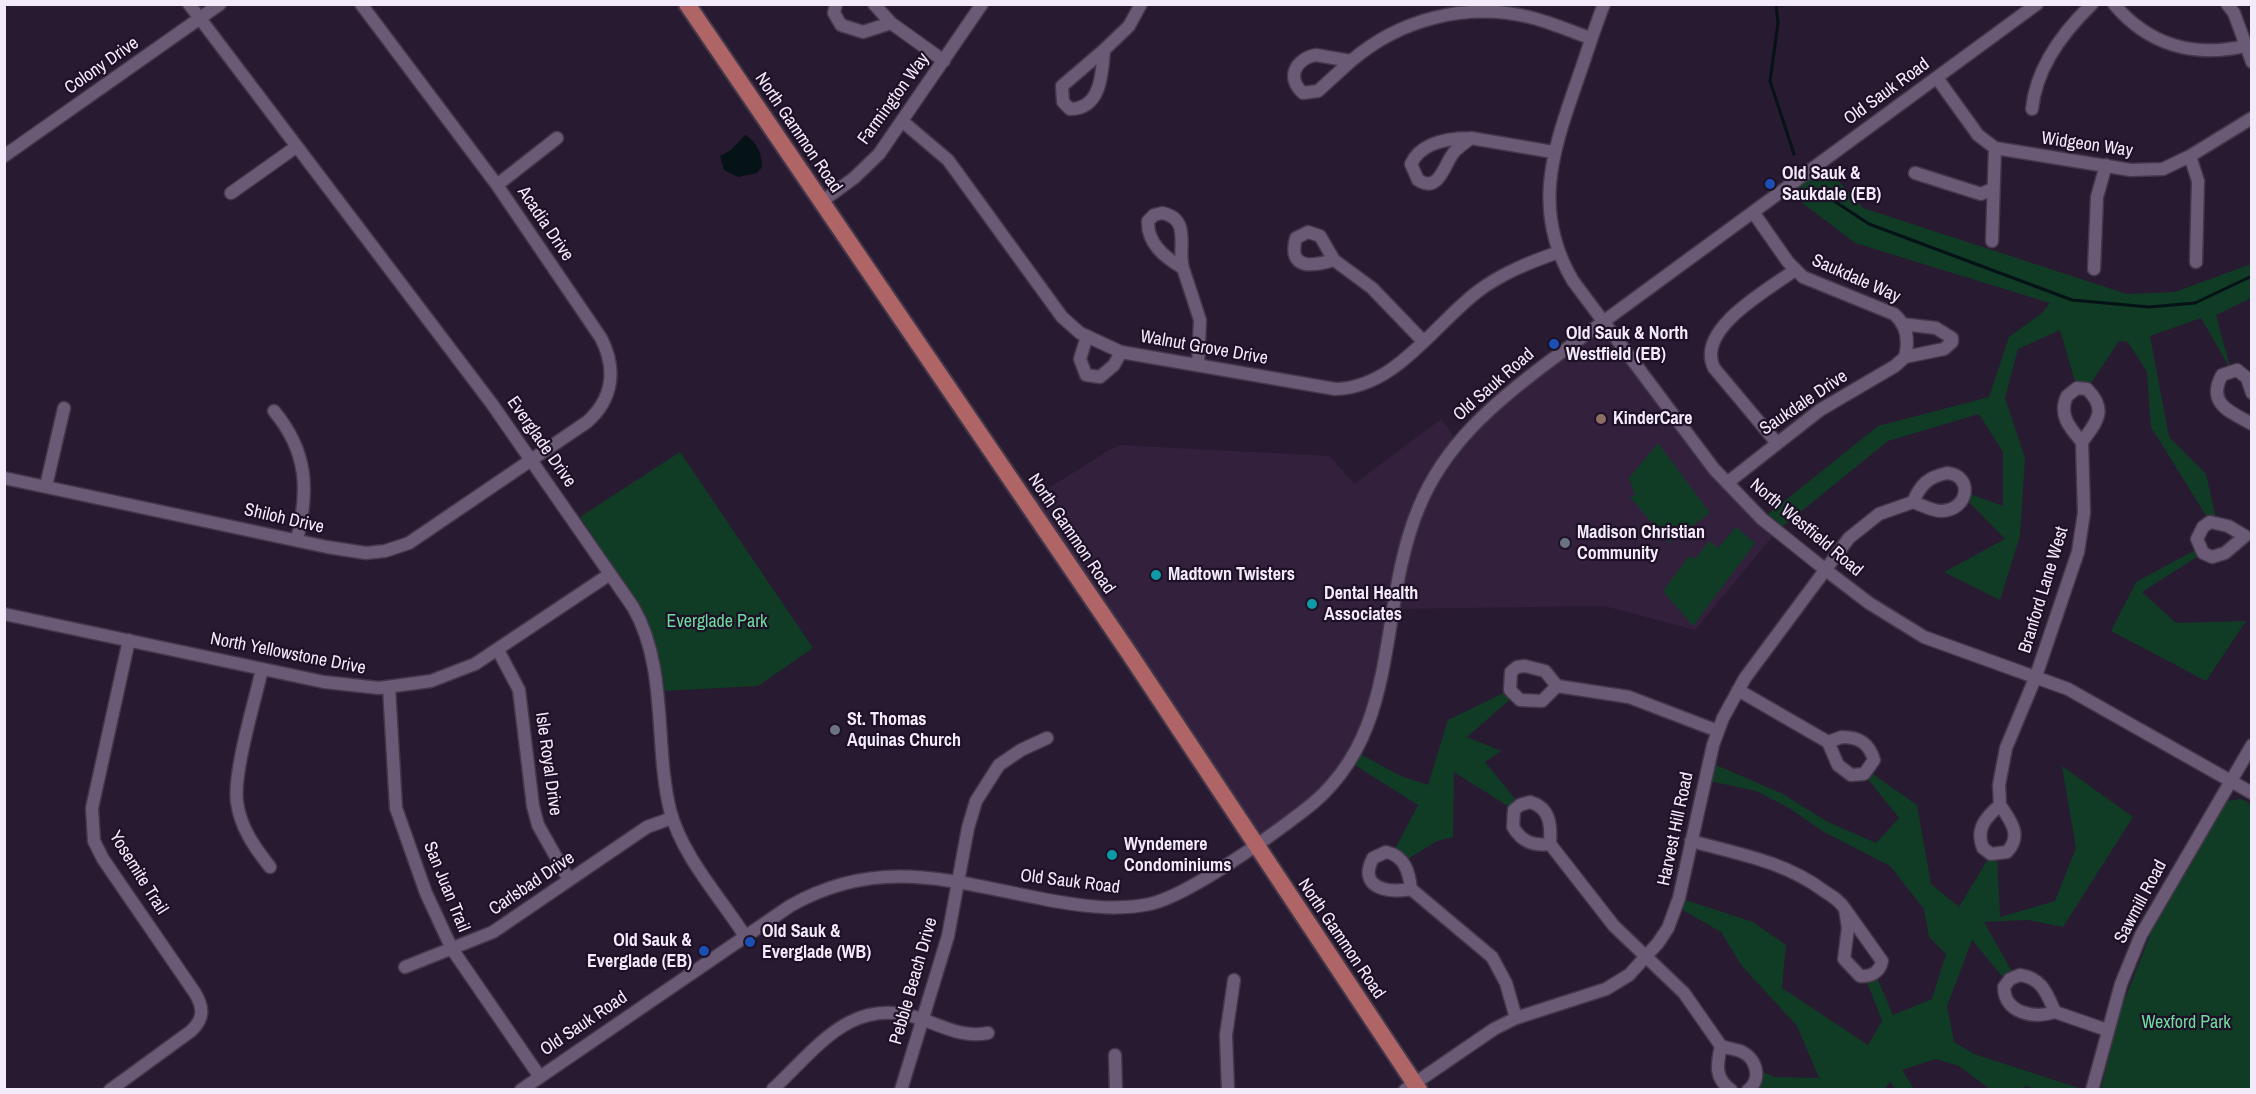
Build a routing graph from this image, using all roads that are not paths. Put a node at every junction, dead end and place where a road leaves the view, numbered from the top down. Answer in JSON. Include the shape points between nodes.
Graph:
{"nodes":[{"id":1,"x":189,"y":4,"type":"edge"},
{"id":2,"x":220,"y":4,"type":"edge"},
{"id":3,"x":361,"y":4,"type":"edge"},
{"id":4,"x":687,"y":4,"type":"edge"},
{"id":5,"x":836,"y":4,"type":"edge"},
{"id":6,"x":874,"y":4,"type":"edge"},
{"id":7,"x":982,"y":4,"type":"edge"},
{"id":8,"x":1141,"y":4,"type":"edge"},
{"id":9,"x":1604,"y":4,"type":"edge"},
{"id":10,"x":2037,"y":4,"type":"edge"},
{"id":11,"x":2092,"y":4,"type":"edge"},
{"id":12,"x":2114,"y":4,"type":"edge"},
{"id":13,"x":2227,"y":4,"type":"edge"},
{"id":14,"x":200,"y":19,"type":"junction"},
{"id":15,"x":891,"y":23,"type":"junction"},
{"id":16,"x":1590,"y":38,"type":"junction"},
{"id":17,"x":2245,"y":46,"type":"junction"},
{"id":18,"x":1104,"y":50,"type":"junction"},
{"id":19,"x":944,"y":61,"type":"junction"},
{"id":20,"x":1351,"y":61,"type":"junction"},
{"id":21,"x":2252,"y":62,"type":"edge"},
{"id":22,"x":1937,"y":78,"type":"junction"},
{"id":23,"x":2032,"y":109,"type":"dead end"},
{"id":24,"x":2252,"y":118,"type":"edge"},
{"id":25,"x":902,"y":121,"type":"junction"},
{"id":26,"x":557,"y":138,"type":"dead end"},
{"id":27,"x":1471,"y":138,"type":"junction"},
{"id":28,"x":296,"y":147,"type":"junction"},
{"id":29,"x":1995,"y":148,"type":"junction"},
{"id":30,"x":1553,"y":152,"type":"junction"},
{"id":31,"x":4,"y":156,"type":"edge"},
{"id":32,"x":2190,"y":156,"type":"junction"},
{"id":33,"x":2106,"y":165,"type":"junction"},
{"id":34,"x":1915,"y":173,"type":"dead end"},
{"id":35,"x":497,"y":185,"type":"junction"},
{"id":36,"x":1992,"y":189,"type":"junction"},
{"id":37,"x":231,"y":193,"type":"dead end"},
{"id":38,"x":821,"y":202,"type":"junction"},
{"id":39,"x":1753,"y":212,"type":"junction"},
{"id":40,"x":1992,"y":241,"type":"dead end"},
{"id":41,"x":1559,"y":252,"type":"junction"},
{"id":42,"x":1334,"y":260,"type":"dead end"},
{"id":43,"x":2196,"y":262,"type":"dead end"},
{"id":44,"x":1183,"y":268,"type":"dead end"},
{"id":45,"x":2094,"y":269,"type":"dead end"},
{"id":46,"x":1795,"y":270,"type":"junction"},
{"id":47,"x":1603,"y":321,"type":"junction"},
{"id":48,"x":1902,"y":324,"type":"junction"},
{"id":49,"x":1086,"y":336,"type":"junction"},
{"id":50,"x":1422,"y":340,"type":"junction"},
{"id":51,"x":1121,"y":352,"type":"junction"},
{"id":52,"x":1905,"y":357,"type":"junction"},
{"id":53,"x":1198,"y":365,"type":"junction"},
{"id":54,"x":2252,"y":393,"type":"edge"},
{"id":55,"x":64,"y":408,"type":"dead end"},
{"id":56,"x":274,"y":411,"type":"dead end"},
{"id":57,"x":2252,"y":424,"type":"edge"},
{"id":58,"x":1776,"y":442,"type":"junction"},
{"id":59,"x":2082,"y":442,"type":"dead end"},
{"id":60,"x":532,"y":460,"type":"junction"},
{"id":61,"x":4,"y":478,"type":"edge"},
{"id":62,"x":1727,"y":483,"type":"junction"},
{"id":63,"x":46,"y":486,"type":"junction"},
{"id":64,"x":1913,"y":502,"type":"dead end"},
{"id":65,"x":297,"y":540,"type":"junction"},
{"id":66,"x":1827,"y":571,"type":"junction"},
{"id":67,"x":610,"y":574,"type":"junction"},
{"id":68,"x":4,"y":614,"type":"edge"},
{"id":69,"x":129,"y":640,"type":"junction"},
{"id":70,"x":498,"y":650,"type":"junction"},
{"id":71,"x":262,"y":669,"type":"junction"},
{"id":72,"x":2036,"y":676,"type":"junction"},
{"id":73,"x":1557,"y":686,"type":"dead end"},
{"id":74,"x":389,"y":687,"type":"junction"},
{"id":75,"x":1738,"y":690,"type":"junction"},
{"id":76,"x":1718,"y":731,"type":"junction"},
{"id":77,"x":1047,"y":738,"type":"dead end"},
{"id":78,"x":1828,"y":742,"type":"dead end"},
{"id":79,"x":2252,"y":745,"type":"edge"},
{"id":80,"x":2229,"y":780,"type":"junction"},
{"id":81,"x":2252,"y":793,"type":"edge"},
{"id":82,"x":2000,"y":805,"type":"dead end"},
{"id":83,"x":672,"y":818,"type":"junction"},
{"id":84,"x":1691,"y":842,"type":"junction"},
{"id":85,"x":1255,"y":844,"type":"junction"},
{"id":86,"x":1550,"y":844,"type":"dead end"},
{"id":87,"x":270,"y":867,"type":"dead end"},
{"id":88,"x":570,"y":880,"type":"junction"},
{"id":89,"x":958,"y":882,"type":"junction"},
{"id":90,"x":1411,"y":889,"type":"dead end"},
{"id":91,"x":1845,"y":909,"type":"junction"},
{"id":92,"x":746,"y":936,"type":"junction"},
{"id":93,"x":452,"y":949,"type":"junction"},
{"id":94,"x":1646,"y":957,"type":"junction"},
{"id":95,"x":405,"y":967,"type":"dead end"},
{"id":96,"x":1234,"y":980,"type":"dead end"},
{"id":97,"x":2055,"y":1012,"type":"dead end"},
{"id":98,"x":1516,"y":1018,"type":"junction"},
{"id":99,"x":923,"y":1019,"type":"junction"},
{"id":100,"x":2107,"y":1030,"type":"junction"},
{"id":101,"x":988,"y":1033,"type":"dead end"},
{"id":102,"x":1721,"y":1046,"type":"junction"},
{"id":103,"x":1115,"y":1054,"type":"dead end"},
{"id":104,"x":540,"y":1077,"type":"junction"},
{"id":105,"x":1413,"y":1087,"type":"edge"},
{"id":106,"x":110,"y":1089,"type":"edge"},
{"id":107,"x":521,"y":1089,"type":"edge"},
{"id":108,"x":773,"y":1089,"type":"edge"},
{"id":109,"x":901,"y":1089,"type":"edge"},
{"id":110,"x":1116,"y":1089,"type":"edge"},
{"id":111,"x":1228,"y":1089,"type":"edge"},
{"id":112,"x":1731,"y":1089,"type":"edge"},
{"id":113,"x":1748,"y":1089,"type":"edge"},
{"id":114,"x":2092,"y":1089,"type":"edge"}],
"edges":[{"from":1,"to":14,"type":"street","name":"Everglade Drive"},
{"from":2,"to":14,"type":"street","name":"Colony Drive"},
{"from":3,"to":35,"type":"street","name":"Acadia Drive"},
{"from":4,"to":38,"type":"main road","name":"North Gammon Road"},
{"from":5,"to":15,"type":"street","via":[[834,13],[845,29],[863,32]]},
{"from":6,"to":15,"type":"street"},
{"from":7,"to":19,"type":"street","name":"Farmington Way"},
{"from":8,"to":18,"type":"street","via":[[1129,26]]},
{"from":9,"to":16,"type":"street","name":"North Westfield Road"},
{"from":10,"to":22,"type":"street","name":"Old Sauk Road"},
{"from":11,"to":23,"type":"street","via":[[2042,70],[2034,88]]},
{"from":12,"to":17,"type":"street","via":[[2148,35],[2172,46],[2212,52]]},
{"from":13,"to":17,"type":"street"},
{"from":14,"to":28,"type":"street","name":"Everglade Drive"},
{"from":14,"to":31,"type":"street","name":"Colony Drive"},
{"from":15,"to":19,"type":"street"},
{"from":16,"to":20,"type":"street","via":[[1527,17],[1497,12],[1455,13],[1393,32]]},
{"from":16,"to":30,"type":"street","name":"North Westfield Road"},
{"from":17,"to":21,"type":"street"},
{"from":18,"to":18,"type":"street","via":[[1062,86],[1063,102],[1070,109],[1088,105],[1096,96]]},
{"from":19,"to":25,"type":"street","name":"Farmington Way"},
{"from":20,"to":20,"type":"street","via":[[1307,57],[1298,63],[1293,80],[1298,89],[1309,94]]},
{"from":22,"to":29,"type":"street","via":[[1978,135]]},
{"from":22,"to":39,"type":"street","name":"Old Sauk Road"},
{"from":24,"to":32,"type":"street","name":"Widgeon Way"},
{"from":25,"to":38,"type":"street","name":"Farmington Way","via":[[866,167]]},
{"from":25,"to":49,"type":"street","name":"Walnut Grove Drive","via":[[948,160],[1045,296],[1062,317]]},
{"from":26,"to":35,"type":"street"},
{"from":27,"to":27,"type":"street","via":[[1444,140],[1418,153],[1412,164],[1418,180],[1430,184],[1437,181],[1455,151]]},
{"from":27,"to":30,"type":"street"},
{"from":28,"to":37,"type":"street"},
{"from":28,"to":60,"type":"street","name":"Everglade Drive"},
{"from":29,"to":33,"type":"street","name":"Widgeon Way"},
{"from":29,"to":36,"type":"street"},
{"from":30,"to":41,"type":"street","name":"North Westfield Road","via":[[1549,200]]},
{"from":32,"to":33,"type":"street","name":"Widgeon Way","via":[[2163,169],[2144,171]]},
{"from":32,"to":43,"type":"street","via":[[2198,181]]},
{"from":33,"to":45,"type":"street","via":[[2097,197]]},
{"from":34,"to":36,"type":"street","via":[[1981,194]]},
{"from":35,"to":60,"type":"street","name":"Acadia Drive","via":[[601,338],[611,364],[609,392],[595,415]]},
{"from":36,"to":40,"type":"street"},
{"from":38,"to":85,"type":"main road","name":"North Gammon Road"},
{"from":39,"to":46,"type":"street","name":"Saukdale Way"},
{"from":39,"to":47,"type":"street","name":"Old Sauk Road","via":[[1612,309]]},
{"from":41,"to":47,"type":"street","name":"North Westfield Road","via":[[1573,281]]},
{"from":41,"to":50,"type":"street","name":"Walnut Grove Drive","via":[[1525,264],[1479,291]]},
{"from":42,"to":50,"type":"street","via":[[1372,288]]},
{"from":44,"to":53,"type":"street","via":[[1200,320]]},
{"from":46,"to":48,"type":"street","name":"Saukdale Way","via":[[1814,283],[1894,314]]},
{"from":46,"to":58,"type":"street","via":[[1727,322],[1710,348],[1714,368]]},
{"from":47,"to":62,"type":"street","name":"North Westfield Road"},
{"from":47,"to":85,"type":"street","name":"Old Sauk Road","via":[[1493,405],[1442,463],[1409,537],[1377,699],[1362,741],[1329,789]]},
{"from":48,"to":52,"type":"street","name":"Saukdale Way","via":[[1907,338]]},
{"from":48,"to":52,"type":"street","via":[[1935,328],[1952,338],[1944,349]]},
{"from":49,"to":51,"type":"street","name":"Walnut Grove Drive"},
{"from":49,"to":51,"type":"street","via":[[1080,359],[1086,375],[1100,377],[1108,372]]},
{"from":50,"to":53,"type":"street","name":"Walnut Grove Drive","via":[[1386,373],[1361,386],[1346,388]]},
{"from":51,"to":53,"type":"street","name":"Walnut Grove Drive"},
{"from":52,"to":58,"type":"street","name":"Saukdale Drive","via":[[1886,372],[1838,397]]},
{"from":54,"to":57,"type":"street","via":[[2247,378],[2237,370],[2222,375],[2217,384],[2223,408]]},
{"from":55,"to":63,"type":"street"},
{"from":56,"to":65,"type":"street","via":[[299,450],[304,475],[305,502]]},
{"from":58,"to":62,"type":"street","name":"Saukdale Drive"},
{"from":59,"to":72,"type":"street","name":"Branford Lane West","via":[[2084,513],[2078,552]]},
{"from":60,"to":65,"type":"street","name":"Shiloh Drive","via":[[411,542],[396,548],[355,552]]},
{"from":60,"to":67,"type":"street","name":"Everglade Drive"},
{"from":61,"to":63,"type":"street","name":"Shiloh Drive"},
{"from":62,"to":66,"type":"street","name":"North Westfield Road","via":[[1762,519]]},
{"from":63,"to":65,"type":"street","name":"Shiloh Drive"},
{"from":64,"to":66,"type":"street","name":"Harvest Hill Road","via":[[1879,514],[1860,527]]},
{"from":66,"to":72,"type":"street","name":"North Westfield Road","via":[[1923,637]]},
{"from":66,"to":75,"type":"street","name":"Harvest Hill Road"},
{"from":67,"to":70,"type":"street","name":"North Yellowstone Drive"},
{"from":67,"to":83,"type":"street","name":"Everglade Drive","via":[[641,621],[650,647]]},
{"from":68,"to":69,"type":"street","name":"North Yellowstone Drive"},
{"from":69,"to":71,"type":"street","name":"North Yellowstone Drive"},
{"from":69,"to":106,"type":"street","name":"Yosemite Trail","via":[[92,808],[92,829],[103,859],[202,1008],[199,1023],[191,1031]]},
{"from":70,"to":74,"type":"street","name":"North Yellowstone Drive","via":[[449,676]]},
{"from":70,"to":88,"type":"street","name":"Isle Royal Drive","via":[[519,690],[538,825]]},
{"from":71,"to":74,"type":"street","name":"North Yellowstone Drive","via":[[347,686]]},
{"from":71,"to":87,"type":"street","via":[[237,802],[246,833]]},
{"from":72,"to":80,"type":"street","name":"North Westfield Road","via":[[2093,700]]},
{"from":72,"to":82,"type":"street","name":"Branford Lane West","via":[[2006,748],[1999,785]]},
{"from":73,"to":76,"type":"street","via":[[1629,697]]},
{"from":74,"to":93,"type":"street","name":"San Juan Trail","via":[[396,808]]},
{"from":75,"to":76,"type":"street","name":"Harvest Hill Road"},
{"from":75,"to":78,"type":"street"},
{"from":76,"to":84,"type":"street","name":"Harvest Hill Road"},
{"from":77,"to":89,"type":"street","name":"Pebble Beach Drive","via":[[1010,756],[983,787],[972,812]]},
{"from":79,"to":80,"type":"street","name":"Sawmill Road"},
{"from":80,"to":81,"type":"street","name":"North Westfield Road"},
{"from":80,"to":100,"type":"street","name":"Sawmill Road","via":[[2141,935]]},
{"from":83,"to":88,"type":"street","name":"Carlsbad Drive","via":[[647,828]]},
{"from":83,"to":92,"type":"street","name":"Everglade Drive","via":[[691,856]]},
{"from":84,"to":91,"type":"street","via":[[1789,869]]},
{"from":84,"to":94,"type":"street","name":"Harvest Hill Road","via":[[1674,914],[1659,943]]},
{"from":85,"to":89,"type":"street","name":"Old Sauk Road","via":[[1175,894],[1132,906],[1069,904]]},
{"from":85,"to":105,"type":"main road","name":"North Gammon Road"},
{"from":86,"to":94,"type":"street","via":[[1614,926]]},
{"from":88,"to":93,"type":"street","name":"Carlsbad Drive","via":[[493,932]]},
{"from":89,"to":92,"type":"street","name":"Old Sauk Road","via":[[889,875],[843,883],[801,900]]},
{"from":89,"to":99,"type":"street","name":"Pebble Beach Drive","via":[[948,936]]},
{"from":90,"to":98,"type":"street","via":[[1492,957],[1506,983]]},
{"from":91,"to":91,"type":"street","via":[[1882,961],[1871,975],[1860,976],[1844,959],[1848,928]]},
{"from":92,"to":104,"type":"street","name":"Old Sauk Road"},
{"from":93,"to":95,"type":"street","name":"Carlsbad Drive"},
{"from":93,"to":104,"type":"street","name":"San Juan Trail"},
{"from":94,"to":98,"type":"street","name":"Harvest Hill Road","via":[[1629,975],[1606,989]]},
{"from":94,"to":102,"type":"street","via":[[1684,993]]},
{"from":96,"to":111,"type":"street","via":[[1226,1035]]},
{"from":97,"to":100,"type":"street"},
{"from":98,"to":105,"type":"street","name":"Harvest Hill Road","via":[[1494,1029]]},
{"from":99,"to":101,"type":"street","via":[[971,1036]]},
{"from":99,"to":108,"type":"street","via":[[880,1011],[855,1018]]},
{"from":99,"to":109,"type":"street","name":"Pebble Beach Drive"},
{"from":100,"to":114,"type":"street","name":"Sawmill Road"},
{"from":102,"to":112,"type":"street","via":[[1716,1067]]},
{"from":102,"to":113,"type":"street","via":[[1742,1052],[1754,1064],[1758,1077]]},
{"from":103,"to":110,"type":"street"},
{"from":104,"to":107,"type":"street","name":"Old Sauk Road"}]}
